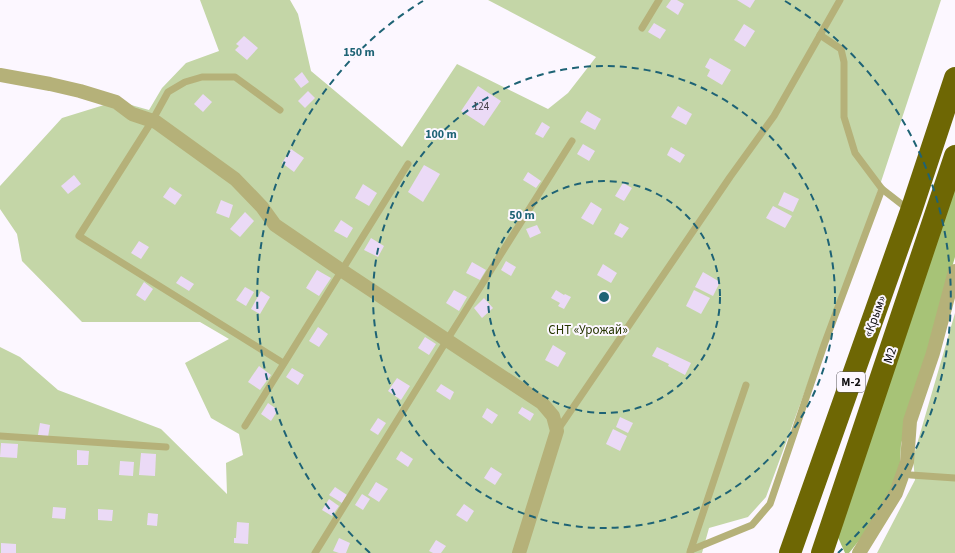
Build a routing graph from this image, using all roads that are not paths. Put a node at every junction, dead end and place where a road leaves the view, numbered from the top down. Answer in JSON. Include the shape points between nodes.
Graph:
{"nodes":[{"id":1,"x":659,"y":0,"type":"edge"},
{"id":2,"x":840,"y":0,"type":"edge"},
{"id":3,"x":642,"y":28,"type":"dead end"},
{"id":4,"x":820,"y":35,"type":"junction"},
{"id":5,"x":0,"y":75,"type":"edge"},
{"id":6,"x":955,"y":78,"type":"edge"},
{"id":7,"x":280,"y":110,"type":"dead end"},
{"id":8,"x":152,"y":121,"type":"junction"},
{"id":9,"x":572,"y":141,"type":"dead end"},
{"id":10,"x":955,"y":156,"type":"edge"},
{"id":11,"x":408,"y":164,"type":"dead end"},
{"id":12,"x":882,"y":189,"type":"junction"},
{"id":13,"x":912,"y":212,"type":"junction"},
{"id":14,"x":341,"y":270,"type":"junction"},
{"id":15,"x":955,"y":272,"type":"edge"},
{"id":16,"x":447,"y":340,"type":"junction"},
{"id":17,"x":283,"y":364,"type":"junction"},
{"id":18,"x":746,"y":385,"type":"dead end"},
{"id":19,"x":245,"y":426,"type":"dead end"},
{"id":20,"x":557,"y":431,"type":"junction"},
{"id":21,"x":0,"y":436,"type":"edge"},
{"id":22,"x":166,"y":447,"type":"dead end"},
{"id":23,"x":912,"y":475,"type":"dead end"},
{"id":24,"x":955,"y":478,"type":"edge"},
{"id":25,"x":690,"y":552,"type":"edge"},
{"id":26,"x":315,"y":553,"type":"edge"},
{"id":27,"x":519,"y":553,"type":"edge"},
{"id":28,"x":790,"y":553,"type":"edge"},
{"id":29,"x":822,"y":553,"type":"edge"},
{"id":30,"x":859,"y":553,"type":"edge"}],
"edges":[{"from":1,"to":3,"type":"lane"},
{"from":2,"to":4,"type":"lane"},
{"from":4,"to":12,"type":"lane","via":[[842,52],[844,117],[856,153]]},
{"from":4,"to":20,"type":"lane","via":[[774,116]]},
{"from":5,"to":8,"type":"street","via":[[80,91],[116,102],[132,114]]},
{"from":6,"to":13,"type":"highway","name":"«Крым»","number":"М-2"},
{"from":7,"to":8,"type":"lane","via":[[235,77],[202,77],[185,82],[168,92]]},
{"from":8,"to":14,"type":"street","via":[[236,179],[275,225]]},
{"from":8,"to":17,"type":"lane","via":[[79,236]]},
{"from":9,"to":16,"type":"lane"},
{"from":10,"to":29,"type":"highway","name":"М2"},
{"from":11,"to":14,"type":"lane"},
{"from":12,"to":13,"type":"lane"},
{"from":12,"to":25,"type":"lane","via":[[824,345],[770,504],[752,526]]},
{"from":13,"to":28,"type":"highway","name":"«Крым»","number":"М-2"},
{"from":14,"to":16,"type":"street"},
{"from":14,"to":17,"type":"lane"},
{"from":15,"to":30,"type":"street","via":[[933,353],[910,421],[907,462],[899,486]]},
{"from":16,"to":20,"type":"street","via":[[542,403],[553,416]]},
{"from":16,"to":26,"type":"lane"},
{"from":17,"to":19,"type":"lane"},
{"from":18,"to":25,"type":"lane"},
{"from":20,"to":27,"type":"street"},
{"from":21,"to":22,"type":"lane"},
{"from":23,"to":24,"type":"lane"}]}
